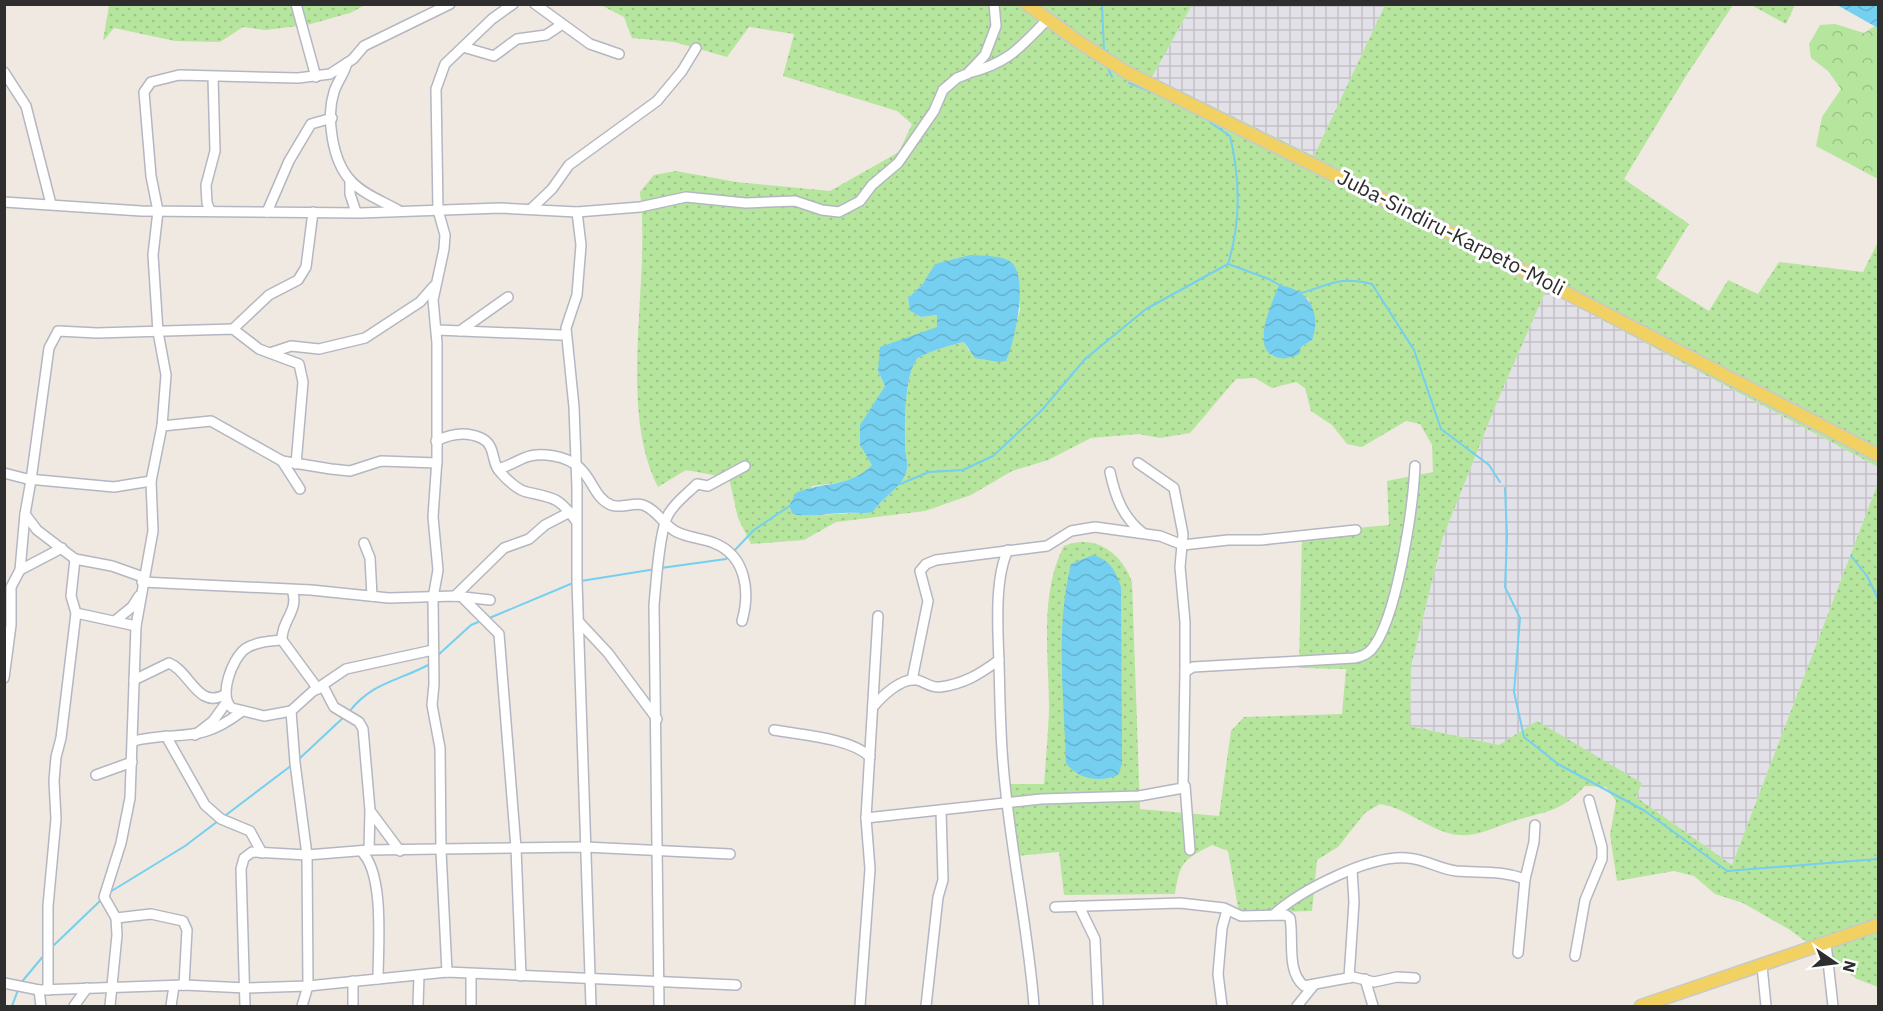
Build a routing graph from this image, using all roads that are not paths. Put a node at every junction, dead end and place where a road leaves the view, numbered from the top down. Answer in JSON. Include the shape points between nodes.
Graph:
{"nodes":[{"id":1,"x":296,"y":4,"type":"edge"},
{"id":2,"x":450,"y":4,"type":"edge"},
{"id":3,"x":513,"y":4,"type":"edge"},
{"id":4,"x":535,"y":4,"type":"edge"},
{"id":5,"x":994,"y":4,"type":"edge"},
{"id":6,"x":1028,"y":4,"type":"edge"},
{"id":7,"x":1048,"y":20,"type":"junction"},
{"id":8,"x":561,"y":25,"type":"junction"},
{"id":9,"x":464,"y":47,"type":"junction"},
{"id":10,"x":696,"y":48,"type":"dead end"},
{"id":11,"x":619,"y":54,"type":"dead end"},
{"id":12,"x":347,"y":63,"type":"junction"},
{"id":13,"x":4,"y":72,"type":"edge"},
{"id":14,"x":967,"y":74,"type":"junction"},
{"id":15,"x":213,"y":77,"type":"junction"},
{"id":16,"x":315,"y":77,"type":"junction"},
{"id":17,"x":332,"y":118,"type":"junction"},
{"id":18,"x":350,"y":180,"type":"junction"},
{"id":19,"x":4,"y":202,"type":"edge"},
{"id":20,"x":51,"y":204,"type":"junction"},
{"id":21,"x":531,"y":209,"type":"junction"},
{"id":22,"x":210,"y":210,"type":"junction"},
{"id":23,"x":398,"y":210,"type":"junction"},
{"id":24,"x":438,"y":210,"type":"junction"},
{"id":25,"x":158,"y":211,"type":"junction"},
{"id":26,"x":267,"y":212,"type":"junction"},
{"id":27,"x":313,"y":212,"type":"junction"},
{"id":28,"x":577,"y":212,"type":"junction"},
{"id":29,"x":356,"y":213,"type":"junction"},
{"id":30,"x":434,"y":286,"type":"junction"},
{"id":31,"x":508,"y":297,"type":"dead end"},
{"id":32,"x":233,"y":329,"type":"junction"},
{"id":33,"x":437,"y":330,"type":"junction"},
{"id":34,"x":460,"y":331,"type":"junction"},
{"id":35,"x":158,"y":332,"type":"junction"},
{"id":36,"x":561,"y":335,"type":"dead end"},
{"id":37,"x":270,"y":353,"type":"junction"},
{"id":38,"x":162,"y":426,"type":"junction"},
{"id":39,"x":436,"y":441,"type":"junction"},
{"id":40,"x":1878,"y":455,"type":"edge"},
{"id":41,"x":282,"y":461,"type":"junction"},
{"id":42,"x":437,"y":463,"type":"junction"},
{"id":43,"x":1138,"y":463,"type":"dead end"},
{"id":44,"x":296,"y":464,"type":"junction"},
{"id":45,"x":576,"y":464,"type":"junction"},
{"id":46,"x":745,"y":466,"type":"dead end"},
{"id":47,"x":1415,"y":466,"type":"dead end"},
{"id":48,"x":498,"y":469,"type":"junction"},
{"id":49,"x":1110,"y":472,"type":"dead end"},
{"id":50,"x":4,"y":475,"type":"edge"},
{"id":51,"x":31,"y":480,"type":"junction"},
{"id":52,"x":151,"y":481,"type":"junction"},
{"id":53,"x":300,"y":489,"type":"dead end"},
{"id":54,"x":570,"y":512,"type":"junction"},
{"id":55,"x":25,"y":514,"type":"junction"},
{"id":56,"x":576,"y":521,"type":"junction"},
{"id":57,"x":664,"y":524,"type":"junction"},
{"id":58,"x":1356,"y":530,"type":"dead end"},
{"id":59,"x":1145,"y":534,"type":"junction"},
{"id":60,"x":364,"y":543,"type":"dead end"},
{"id":61,"x":1183,"y":545,"type":"junction"},
{"id":62,"x":62,"y":548,"type":"junction"},
{"id":63,"x":1008,"y":550,"type":"junction"},
{"id":64,"x":75,"y":559,"type":"junction"},
{"id":65,"x":20,"y":570,"type":"junction"},
{"id":66,"x":143,"y":579,"type":"junction"},
{"id":67,"x":292,"y":590,"type":"junction"},
{"id":68,"x":141,"y":592,"type":"junction"},
{"id":69,"x":372,"y":596,"type":"junction"},
{"id":70,"x":460,"y":597,"type":"junction"},
{"id":71,"x":433,"y":598,"type":"junction"},
{"id":72,"x":490,"y":600,"type":"dead end"},
{"id":73,"x":7,"y":601,"type":"edge"},
{"id":74,"x":76,"y":612,"type":"junction"},
{"id":75,"x":878,"y":616,"type":"dead end"},
{"id":76,"x":116,"y":620,"type":"junction"},
{"id":77,"x":742,"y":621,"type":"dead end"},
{"id":78,"x":580,"y":624,"type":"junction"},
{"id":79,"x":136,"y":626,"type":"junction"},
{"id":80,"x":282,"y":640,"type":"junction"},
{"id":81,"x":434,"y":650,"type":"junction"},
{"id":82,"x":999,"y":660,"type":"junction"},
{"id":83,"x":1185,"y":672,"type":"junction"},
{"id":84,"x":4,"y":678,"type":"edge"},
{"id":85,"x":134,"y":680,"type":"junction"},
{"id":86,"x":912,"y":680,"type":"junction"},
{"id":87,"x":321,"y":687,"type":"junction"},
{"id":88,"x":226,"y":699,"type":"junction"},
{"id":89,"x":873,"y":706,"type":"junction"},
{"id":90,"x":291,"y":711,"type":"junction"},
{"id":91,"x":241,"y":712,"type":"junction"},
{"id":92,"x":657,"y":719,"type":"junction"},
{"id":93,"x":774,"y":730,"type":"dead end"},
{"id":94,"x":195,"y":735,"type":"junction"},
{"id":95,"x":166,"y":736,"type":"junction"},
{"id":96,"x":133,"y":741,"type":"junction"},
{"id":97,"x":870,"y":758,"type":"junction"},
{"id":98,"x":132,"y":762,"type":"junction"},
{"id":99,"x":96,"y":775,"type":"dead end"},
{"id":100,"x":1185,"y":786,"type":"junction"},
{"id":101,"x":1589,"y":800,"type":"dead end"},
{"id":102,"x":1008,"y":804,"type":"junction"},
{"id":103,"x":369,"y":810,"type":"junction"},
{"id":104,"x":941,"y":810,"type":"junction"},
{"id":105,"x":866,"y":818,"type":"junction"},
{"id":106,"x":1535,"y":825,"type":"dead end"},
{"id":107,"x":585,"y":847,"type":"junction"},
{"id":108,"x":516,"y":848,"type":"junction"},
{"id":109,"x":365,"y":850,"type":"junction"},
{"id":110,"x":659,"y":850,"type":"junction"},
{"id":111,"x":1190,"y":850,"type":"dead end"},
{"id":112,"x":400,"y":851,"type":"junction"},
{"id":113,"x":441,"y":851,"type":"junction"},
{"id":114,"x":262,"y":853,"type":"junction"},
{"id":115,"x":730,"y":854,"type":"dead end"},
{"id":116,"x":307,"y":855,"type":"junction"},
{"id":117,"x":1352,"y":870,"type":"junction"},
{"id":118,"x":1525,"y":879,"type":"junction"},
{"id":119,"x":1079,"y":906,"type":"junction"},
{"id":120,"x":1055,"y":907,"type":"dead end"},
{"id":121,"x":1227,"y":910,"type":"junction"},
{"id":122,"x":1272,"y":915,"type":"junction"},
{"id":123,"x":116,"y":918,"type":"junction"},
{"id":124,"x":1878,"y":925,"type":"edge"},
{"id":125,"x":1826,"y":944,"type":"junction"},
{"id":126,"x":1518,"y":953,"type":"dead end"},
{"id":127,"x":1575,"y":956,"type":"dead end"},
{"id":128,"x":1762,"y":966,"type":"junction"},
{"id":129,"x":447,"y":972,"type":"junction"},
{"id":130,"x":419,"y":975,"type":"junction"},
{"id":131,"x":471,"y":975,"type":"junction"},
{"id":132,"x":521,"y":976,"type":"junction"},
{"id":133,"x":591,"y":977,"type":"junction"},
{"id":134,"x":1349,"y":978,"type":"junction"},
{"id":135,"x":1415,"y":978,"type":"dead end"},
{"id":136,"x":378,"y":979,"type":"junction"},
{"id":137,"x":1365,"y":979,"type":"junction"},
{"id":138,"x":353,"y":981,"type":"junction"},
{"id":139,"x":1299,"y":981,"type":"junction"},
{"id":140,"x":660,"y":982,"type":"junction"},
{"id":141,"x":4,"y":983,"type":"edge"},
{"id":142,"x":184,"y":985,"type":"junction"},
{"id":143,"x":736,"y":985,"type":"dead end"},
{"id":144,"x":1315,"y":985,"type":"junction"},
{"id":145,"x":174,"y":986,"type":"junction"},
{"id":146,"x":308,"y":986,"type":"junction"},
{"id":147,"x":87,"y":988,"type":"junction"},
{"id":148,"x":112,"y":988,"type":"junction"},
{"id":149,"x":246,"y":988,"type":"junction"},
{"id":150,"x":43,"y":990,"type":"junction"},
{"id":151,"x":1298,"y":1005,"type":"edge"},
{"id":152,"x":41,"y":1006,"type":"edge"},
{"id":153,"x":75,"y":1006,"type":"edge"},
{"id":154,"x":110,"y":1006,"type":"edge"},
{"id":155,"x":171,"y":1006,"type":"edge"},
{"id":156,"x":245,"y":1006,"type":"edge"},
{"id":157,"x":302,"y":1006,"type":"edge"},
{"id":158,"x":352,"y":1006,"type":"edge"},
{"id":159,"x":418,"y":1006,"type":"edge"},
{"id":160,"x":471,"y":1006,"type":"edge"},
{"id":161,"x":591,"y":1006,"type":"edge"},
{"id":162,"x":659,"y":1006,"type":"edge"},
{"id":163,"x":860,"y":1006,"type":"edge"},
{"id":164,"x":926,"y":1006,"type":"edge"},
{"id":165,"x":1034,"y":1006,"type":"edge"},
{"id":166,"x":1098,"y":1006,"type":"edge"},
{"id":167,"x":1222,"y":1006,"type":"edge"},
{"id":168,"x":1373,"y":1006,"type":"edge"},
{"id":169,"x":1641,"y":1006,"type":"edge"},
{"id":170,"x":1766,"y":1006,"type":"edge"},
{"id":171,"x":1833,"y":1006,"type":"edge"}],
"edges":[{"from":1,"to":16,"type":"street"},
{"from":2,"to":12,"type":"street","via":[[364,46]]},
{"from":3,"to":9,"type":"street"},
{"from":4,"to":8,"type":"street"},
{"from":5,"to":14,"type":"street","via":[[996,26],[990,45]]},
{"from":6,"to":7,"type":"main road","name":"Juba-Sindiru-Karpeto-Moli"},
{"from":7,"to":14,"type":"street","via":[[1012,57]]},
{"from":7,"to":40,"type":"main road","name":"Juba-Sindiru-Karpeto-Moli","via":[[1128,73],[1454,234]]},
{"from":8,"to":9,"type":"street","via":[[546,35],[517,39],[494,56]]},
{"from":8,"to":11,"type":"street","via":[[590,44]]},
{"from":9,"to":24,"type":"street","via":[[445,64],[436,89]]},
{"from":10,"to":21,"type":"street","via":[[657,101],[569,165]]},
{"from":12,"to":16,"type":"street","via":[[330,74]]},
{"from":12,"to":17,"type":"street","via":[[333,93]]},
{"from":13,"to":20,"type":"street","via":[[26,106]]},
{"from":14,"to":28,"type":"street","via":[[948,84],[905,154],[849,208],[839,212],[795,201],[746,203],[686,197],[640,207]]},
{"from":15,"to":16,"type":"street"},
{"from":15,"to":22,"type":"street","via":[[214,152],[206,185]]},
{"from":15,"to":25,"type":"street","via":[[179,75],[151,82],[144,92]]},
{"from":17,"to":18,"type":"street","via":[[337,153]]},
{"from":17,"to":26,"type":"street","via":[[311,124],[289,161]]},
{"from":18,"to":23,"type":"street"},
{"from":18,"to":29,"type":"street"},
{"from":19,"to":20,"type":"street"},
{"from":20,"to":25,"type":"street"},
{"from":21,"to":24,"type":"street"},
{"from":21,"to":28,"type":"street"},
{"from":22,"to":25,"type":"street"},
{"from":22,"to":26,"type":"street"},
{"from":23,"to":24,"type":"street"},
{"from":23,"to":29,"type":"street"},
{"from":24,"to":30,"type":"street","via":[[443,222],[444,249]]},
{"from":25,"to":35,"type":"street","via":[[153,255]]},
{"from":26,"to":27,"type":"street"},
{"from":27,"to":29,"type":"street"},
{"from":27,"to":32,"type":"street","via":[[306,267],[298,280],[269,295]]},
{"from":28,"to":45,"type":"street","via":[[581,245],[577,295],[566,328]]},
{"from":30,"to":33,"type":"street"},
{"from":30,"to":37,"type":"street","via":[[420,302],[365,338],[319,349],[291,346]]},
{"from":31,"to":34,"type":"street"},
{"from":32,"to":35,"type":"street"},
{"from":32,"to":37,"type":"street"},
{"from":33,"to":34,"type":"street"},
{"from":33,"to":39,"type":"street"},
{"from":34,"to":36,"type":"street"},
{"from":35,"to":38,"type":"street","via":[[166,375]]},
{"from":35,"to":51,"type":"street","via":[[58,331],[49,348]]},
{"from":37,"to":44,"type":"street","via":[[299,364],[302,369]]},
{"from":38,"to":41,"type":"street","via":[[211,421]]},
{"from":38,"to":52,"type":"street"},
{"from":39,"to":42,"type":"street"},
{"from":39,"to":48,"type":"street","via":[[456,434],[482,439],[490,444]]},
{"from":41,"to":44,"type":"street"},
{"from":41,"to":53,"type":"street"},
{"from":42,"to":44,"type":"street","via":[[381,461],[350,471]]},
{"from":42,"to":71,"type":"street","via":[[433,500],[438,570]]},
{"from":43,"to":61,"type":"street","via":[[1174,488],[1182,519]]},
{"from":45,"to":48,"type":"street","via":[[552,456],[527,455]]},
{"from":45,"to":56,"type":"street"},
{"from":45,"to":57,"type":"street","via":[[611,505],[641,505]]},
{"from":46,"to":57,"type":"street","via":[[708,486],[698,484],[674,506]]},
{"from":47,"to":83,"type":"street","via":[[1398,585],[1386,623],[1370,651],[1354,658],[1198,666]]},
{"from":48,"to":54,"type":"street","via":[[523,490],[552,498]]},
{"from":49,"to":59,"type":"street","via":[[1123,511]]},
{"from":50,"to":51,"type":"street"},
{"from":51,"to":52,"type":"street","via":[[114,487]]},
{"from":51,"to":55,"type":"street"},
{"from":52,"to":66,"type":"street","via":[[153,531]]},
{"from":54,"to":56,"type":"street"},
{"from":54,"to":70,"type":"street","via":[[529,538],[504,548],[472,577]]},
{"from":55,"to":62,"type":"street","via":[[37,530]]},
{"from":55,"to":65,"type":"street"},
{"from":56,"to":78,"type":"street"},
{"from":57,"to":77,"type":"street","via":[[714,543],[731,554],[748,592]]},
{"from":57,"to":92,"type":"street","via":[[654,605]]},
{"from":58,"to":61,"type":"street"},
{"from":59,"to":61,"type":"street"},
{"from":59,"to":63,"type":"street","via":[[1106,527],[1084,528],[1047,546]]},
{"from":60,"to":69,"type":"street","via":[[370,558]]},
{"from":61,"to":83,"type":"street","via":[[1180,567]]},
{"from":62,"to":64,"type":"street"},
{"from":62,"to":65,"type":"street"},
{"from":63,"to":82,"type":"street","via":[[1002,563]]},
{"from":63,"to":86,"type":"street","via":[[936,560],[922,567],[920,575],[929,595]]},
{"from":64,"to":66,"type":"street","via":[[112,566]]},
{"from":64,"to":74,"type":"street","via":[[71,596]]},
{"from":65,"to":73,"type":"street"},
{"from":66,"to":67,"type":"street"},
{"from":66,"to":68,"type":"street"},
{"from":67,"to":69,"type":"street"},
{"from":67,"to":80,"type":"street","via":[[294,606]]},
{"from":68,"to":76,"type":"street","via":[[132,607]]},
{"from":68,"to":79,"type":"street"},
{"from":69,"to":71,"type":"street"},
{"from":70,"to":71,"type":"street"},
{"from":70,"to":72,"type":"street"},
{"from":70,"to":108,"type":"street","via":[[499,634]]},
{"from":71,"to":81,"type":"street"},
{"from":73,"to":84,"type":"street","via":[[11,625]]},
{"from":74,"to":76,"type":"street"},
{"from":74,"to":150,"type":"street","via":[[56,757],[56,819]]},
{"from":75,"to":89,"type":"street"},
{"from":76,"to":79,"type":"street"},
{"from":78,"to":92,"type":"street","via":[[608,653]]},
{"from":78,"to":107,"type":"street"},
{"from":79,"to":85,"type":"street"},
{"from":80,"to":87,"type":"street"},
{"from":80,"to":88,"type":"street","via":[[243,650]]},
{"from":81,"to":87,"type":"street","via":[[352,667]]},
{"from":81,"to":113,"type":"street","via":[[432,705],[440,748]]},
{"from":82,"to":86,"type":"street","via":[[971,680],[936,688]]},
{"from":82,"to":102,"type":"street"},
{"from":83,"to":100,"type":"street"},
{"from":85,"to":88,"type":"street","via":[[169,663],[180,668],[204,697]]},
{"from":85,"to":96,"type":"street"},
{"from":86,"to":89,"type":"street","via":[[890,690]]},
{"from":87,"to":90,"type":"street"},
{"from":87,"to":103,"type":"street","via":[[334,707],[359,722],[363,729]]},
{"from":88,"to":91,"type":"street"},
{"from":88,"to":94,"type":"street","via":[[213,721]]},
{"from":89,"to":97,"type":"street"},
{"from":90,"to":91,"type":"street","via":[[264,716]]},
{"from":90,"to":116,"type":"street"},
{"from":91,"to":94,"type":"street","via":[[217,729]]},
{"from":92,"to":110,"type":"street"},
{"from":93,"to":97,"type":"street","via":[[844,744],[863,750]]},
{"from":94,"to":95,"type":"street"},
{"from":95,"to":96,"type":"street"},
{"from":95,"to":114,"type":"street","via":[[205,805],[220,819],[250,831]]},
{"from":96,"to":98,"type":"street"},
{"from":97,"to":105,"type":"street"},
{"from":98,"to":99,"type":"street"},
{"from":98,"to":123,"type":"street","via":[[121,843],[104,897]]},
{"from":100,"to":102,"type":"street","via":[[1139,796]]},
{"from":100,"to":111,"type":"street"},
{"from":101,"to":127,"type":"street","via":[[1602,859],[1585,900]]},
{"from":102,"to":104,"type":"street"},
{"from":102,"to":165,"type":"street"},
{"from":103,"to":109,"type":"street"},
{"from":103,"to":112,"type":"street"},
{"from":104,"to":105,"type":"street"},
{"from":104,"to":164,"type":"street","via":[[943,880]]},
{"from":105,"to":163,"type":"street","via":[[870,868]]},
{"from":106,"to":118,"type":"street"},
{"from":107,"to":108,"type":"street"},
{"from":107,"to":110,"type":"street"},
{"from":107,"to":133,"type":"street"},
{"from":108,"to":113,"type":"street"},
{"from":108,"to":132,"type":"street"},
{"from":109,"to":112,"type":"street"},
{"from":109,"to":116,"type":"street"},
{"from":109,"to":136,"type":"street","via":[[371,862],[378,906]]},
{"from":110,"to":115,"type":"street"},
{"from":110,"to":140,"type":"street"},
{"from":112,"to":113,"type":"street"},
{"from":113,"to":129,"type":"street"},
{"from":114,"to":116,"type":"street"},
{"from":114,"to":149,"type":"street","via":[[248,853],[241,869]]},
{"from":116,"to":146,"type":"street"},
{"from":117,"to":118,"type":"street","via":[[1403,857],[1456,871],[1497,871]]},
{"from":117,"to":122,"type":"street","via":[[1300,893]]},
{"from":117,"to":134,"type":"street"},
{"from":118,"to":126,"type":"street"},
{"from":119,"to":120,"type":"street"},
{"from":119,"to":121,"type":"street","via":[[1180,903]]},
{"from":119,"to":166,"type":"street","via":[[1095,939]]},
{"from":121,"to":122,"type":"street","via":[[1241,916]]},
{"from":121,"to":167,"type":"street","via":[[1218,974]]},
{"from":122,"to":139,"type":"street","via":[[1290,918],[1294,968]]},
{"from":123,"to":142,"type":"street","via":[[151,914],[183,921],[187,930]]},
{"from":123,"to":148,"type":"street"},
{"from":124,"to":125,"type":"main road"},
{"from":125,"to":128,"type":"main road"},
{"from":125,"to":171,"type":"street"},
{"from":128,"to":169,"type":"main road"},
{"from":128,"to":170,"type":"street"},
{"from":129,"to":130,"type":"street"},
{"from":129,"to":131,"type":"street"},
{"from":130,"to":136,"type":"street"},
{"from":130,"to":159,"type":"street"},
{"from":131,"to":132,"type":"street"},
{"from":131,"to":160,"type":"street"},
{"from":132,"to":133,"type":"street"},
{"from":133,"to":140,"type":"street"},
{"from":133,"to":161,"type":"street"},
{"from":134,"to":137,"type":"street"},
{"from":134,"to":144,"type":"street"},
{"from":135,"to":137,"type":"street","via":[[1374,982]]},
{"from":136,"to":138,"type":"street"},
{"from":137,"to":168,"type":"street"},
{"from":138,"to":146,"type":"street"},
{"from":138,"to":158,"type":"street"},
{"from":139,"to":144,"type":"street"},
{"from":139,"to":151,"type":"street"},
{"from":140,"to":143,"type":"street"},
{"from":140,"to":162,"type":"street"},
{"from":141,"to":150,"type":"street"},
{"from":142,"to":145,"type":"street"},
{"from":142,"to":149,"type":"street"},
{"from":144,"to":151,"type":"street"},
{"from":145,"to":148,"type":"street"},
{"from":145,"to":155,"type":"street"},
{"from":146,"to":149,"type":"street"},
{"from":146,"to":157,"type":"street"},
{"from":147,"to":148,"type":"street"},
{"from":147,"to":150,"type":"street"},
{"from":147,"to":153,"type":"street"},
{"from":148,"to":154,"type":"street"},
{"from":149,"to":156,"type":"street"},
{"from":150,"to":152,"type":"street"}]}
